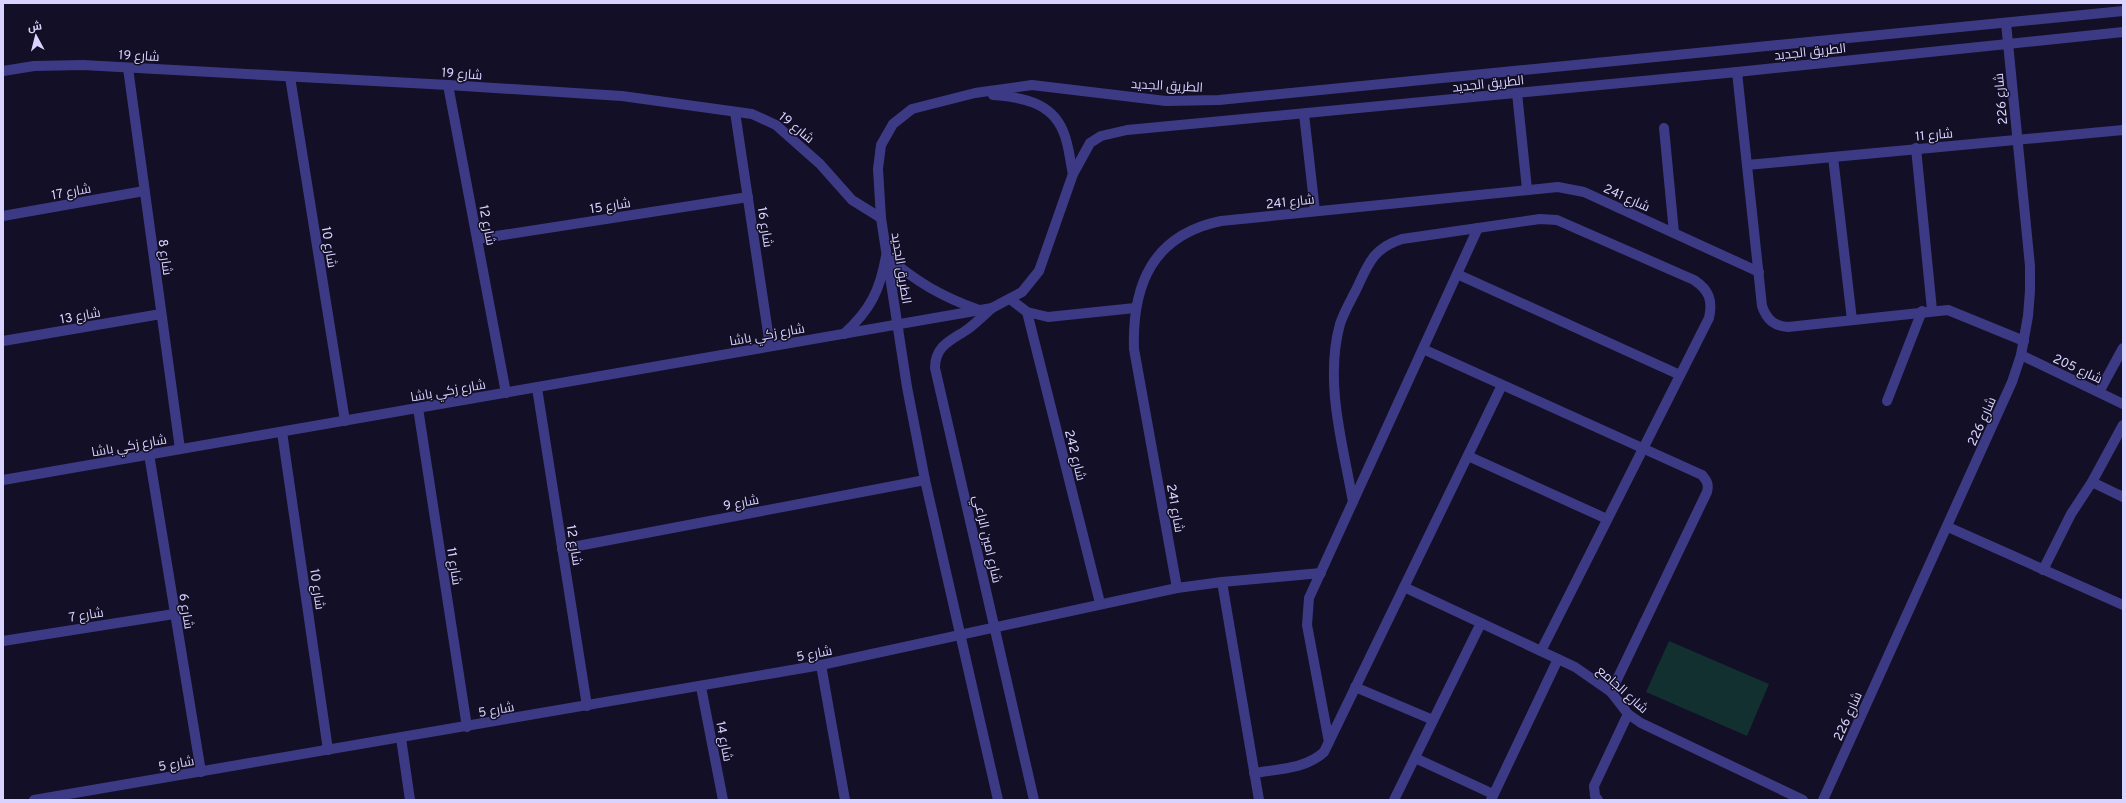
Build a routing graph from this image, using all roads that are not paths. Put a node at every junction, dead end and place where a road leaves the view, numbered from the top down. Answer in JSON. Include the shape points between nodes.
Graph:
{"nodes":[{"id":1,"x":2123,"y":11,"type":"edge"},
{"id":2,"x":2006,"y":24,"type":"junction"},
{"id":3,"x":2123,"y":32,"type":"edge"},
{"id":4,"x":2008,"y":43,"type":"junction"},
{"id":5,"x":128,"y":68,"type":"junction"},
{"id":6,"x":3,"y":71,"type":"edge"},
{"id":7,"x":1737,"y":72,"type":"junction"},
{"id":8,"x":290,"y":77,"type":"junction"},
{"id":9,"x":448,"y":84,"type":"junction"},
{"id":10,"x":975,"y":93,"type":"junction"},
{"id":11,"x":1517,"y":93,"type":"junction"},
{"id":12,"x":735,"y":112,"type":"junction"},
{"id":13,"x":1304,"y":114,"type":"junction"},
{"id":14,"x":1664,"y":128,"type":"dead end"},
{"id":15,"x":2123,"y":130,"type":"edge"},
{"id":16,"x":2017,"y":139,"type":"junction"},
{"id":17,"x":1916,"y":148,"type":"junction"},
{"id":18,"x":1833,"y":156,"type":"junction"},
{"id":19,"x":1747,"y":165,"type":"junction"},
{"id":20,"x":1073,"y":174,"type":"junction"},
{"id":21,"x":1527,"y":189,"type":"junction"},
{"id":22,"x":144,"y":191,"type":"junction"},
{"id":23,"x":748,"y":197,"type":"junction"},
{"id":24,"x":1315,"y":211,"type":"junction"},
{"id":25,"x":3,"y":216,"type":"edge"},
{"id":26,"x":881,"y":218,"type":"junction"},
{"id":27,"x":1478,"y":228,"type":"junction"},
{"id":28,"x":1674,"y":233,"type":"junction"},
{"id":29,"x":477,"y":239,"type":"junction"},
{"id":30,"x":886,"y":256,"type":"junction"},
{"id":31,"x":1759,"y":272,"type":"junction"},
{"id":32,"x":1457,"y":274,"type":"junction"},
{"id":33,"x":1010,"y":299,"type":"junction"},
{"id":34,"x":992,"y":308,"type":"junction"},
{"id":35,"x":1135,"y":308,"type":"junction"},
{"id":36,"x":980,"y":310,"type":"junction"},
{"id":37,"x":1927,"y":311,"type":"junction"},
{"id":38,"x":1028,"y":312,"type":"junction"},
{"id":39,"x":161,"y":314,"type":"junction"},
{"id":40,"x":1852,"y":320,"type":"junction"},
{"id":41,"x":898,"y":326,"type":"junction"},
{"id":42,"x":844,"y":334,"type":"junction"},
{"id":43,"x":3,"y":341,"type":"edge"},
{"id":44,"x":2024,"y":341,"type":"junction"},
{"id":45,"x":770,"y":346,"type":"junction"},
{"id":46,"x":2123,"y":348,"type":"edge"},
{"id":47,"x":1423,"y":349,"type":"junction"},
{"id":48,"x":2021,"y":355,"type":"junction"},
{"id":49,"x":1680,"y":375,"type":"junction"},
{"id":50,"x":1502,"y":385,"type":"junction"},
{"id":51,"x":537,"y":388,"type":"junction"},
{"id":52,"x":2099,"y":392,"type":"junction"},
{"id":53,"x":506,"y":393,"type":"junction"},
{"id":54,"x":1888,"y":402,"type":"dead end"},
{"id":55,"x":2123,"y":404,"type":"edge"},
{"id":56,"x":418,"y":408,"type":"junction"},
{"id":57,"x":345,"y":421,"type":"junction"},
{"id":58,"x":2123,"y":425,"type":"edge"},
{"id":59,"x":282,"y":432,"type":"junction"},
{"id":60,"x":1643,"y":448,"type":"junction"},
{"id":61,"x":180,"y":449,"type":"junction"},
{"id":62,"x":149,"y":454,"type":"junction"},
{"id":63,"x":1468,"y":456,"type":"junction"},
{"id":64,"x":3,"y":480,"type":"edge"},
{"id":65,"x":924,"y":480,"type":"junction"},
{"id":66,"x":2092,"y":482,"type":"junction"},
{"id":67,"x":2123,"y":497,"type":"edge"},
{"id":68,"x":1353,"y":502,"type":"junction"},
{"id":69,"x":1607,"y":519,"type":"junction"},
{"id":70,"x":1948,"y":527,"type":"junction"},
{"id":71,"x":562,"y":549,"type":"junction"},
{"id":72,"x":2043,"y":570,"type":"junction"},
{"id":73,"x":1321,"y":574,"type":"junction"},
{"id":74,"x":1222,"y":582,"type":"junction"},
{"id":75,"x":1404,"y":587,"type":"junction"},
{"id":76,"x":1177,"y":588,"type":"junction"},
{"id":77,"x":1100,"y":603,"type":"junction"},
{"id":78,"x":2123,"y":605,"type":"edge"},
{"id":79,"x":174,"y":614,"type":"junction"},
{"id":80,"x":1481,"y":623,"type":"junction"},
{"id":81,"x":995,"y":629,"type":"junction"},
{"id":82,"x":960,"y":636,"type":"junction"},
{"id":83,"x":3,"y":641,"type":"edge"},
{"id":84,"x":1541,"y":651,"type":"junction"},
{"id":85,"x":1558,"y":659,"type":"junction"},
{"id":86,"x":821,"y":665,"type":"junction"},
{"id":87,"x":701,"y":687,"type":"junction"},
{"id":88,"x":1355,"y":687,"type":"junction"},
{"id":89,"x":1611,"y":692,"type":"junction"},
{"id":90,"x":587,"y":706,"type":"junction"},
{"id":91,"x":1628,"y":714,"type":"junction"},
{"id":92,"x":1433,"y":720,"type":"junction"},
{"id":93,"x":467,"y":727,"type":"junction"},
{"id":94,"x":401,"y":738,"type":"junction"},
{"id":95,"x":1329,"y":742,"type":"junction"},
{"id":96,"x":328,"y":750,"type":"junction"},
{"id":97,"x":1415,"y":758,"type":"junction"},
{"id":98,"x":201,"y":772,"type":"junction"},
{"id":99,"x":1254,"y":773,"type":"junction"},
{"id":100,"x":1492,"y":797,"type":"edge"},
{"id":101,"x":36,"y":800,"type":"edge"},
{"id":102,"x":410,"y":800,"type":"edge"},
{"id":103,"x":723,"y":800,"type":"edge"},
{"id":104,"x":845,"y":800,"type":"edge"},
{"id":105,"x":998,"y":800,"type":"edge"},
{"id":106,"x":1034,"y":800,"type":"edge"},
{"id":107,"x":1259,"y":800,"type":"edge"},
{"id":108,"x":1394,"y":800,"type":"edge"},
{"id":109,"x":1598,"y":800,"type":"edge"},
{"id":110,"x":1803,"y":800,"type":"edge"},
{"id":111,"x":1823,"y":800,"type":"edge"}],
"edges":[{"from":1,"to":2,"type":"street","name":"الطريق الجديد"},
{"from":2,"to":4,"type":"street","name":"شارع 226"},
{"from":2,"to":10,"type":"street","name":"الطريق الجديد","via":[[1219,100],[1166,101],[1032,85]]},
{"from":3,"to":4,"type":"street","name":"الطريق الجديد"},
{"from":4,"to":7,"type":"street","name":"الطريق الجديد"},
{"from":4,"to":16,"type":"street","name":"شارع 226"},
{"from":5,"to":6,"type":"street","name":"شارع 19","via":[[53,65]]},
{"from":5,"to":8,"type":"street","name":"شارع 19"},
{"from":5,"to":22,"type":"street","name":"شارع 8"},
{"from":7,"to":11,"type":"street","name":"الطريق الجديد"},
{"from":7,"to":19,"type":"street"},
{"from":8,"to":9,"type":"street","name":"شارع 19"},
{"from":8,"to":57,"type":"street","name":"شارع 10"},
{"from":9,"to":12,"type":"street","name":"شارع 19","via":[[622,96]]},
{"from":9,"to":29,"type":"street","name":"شارع 12"},
{"from":10,"to":20,"type":"street","via":[[1013,97],[1040,104],[1054,116],[1064,132]]},
{"from":10,"to":26,"type":"street","name":"الطريق الجديد","via":[[912,109],[893,124],[881,144],[878,169]]},
{"from":11,"to":13,"type":"street","name":"الطريق الجديد"},
{"from":11,"to":21,"type":"street"},
{"from":12,"to":23,"type":"street","name":"شارع 16"},
{"from":12,"to":26,"type":"street","name":"شارع 19","via":[[752,114],[776,125],[820,164],[852,200]]},
{"from":13,"to":20,"type":"street","name":"الطريق الجديد","via":[[1151,126],[1101,136],[1090,143]]},
{"from":13,"to":24,"type":"street"},
{"from":14,"to":28,"type":"street"},
{"from":15,"to":16,"type":"street","name":"شارع 11"},
{"from":16,"to":17,"type":"street","name":"شارع 11"},
{"from":16,"to":44,"type":"street","name":"شارع 226","via":[[2030,266],[2030,298]]},
{"from":17,"to":18,"type":"street","name":"شارع 11"},
{"from":17,"to":37,"type":"street"},
{"from":18,"to":19,"type":"street","name":"شارع 11"},
{"from":18,"to":40,"type":"street"},
{"from":19,"to":31,"type":"street"},
{"from":20,"to":33,"type":"street","name":"الطريق الجديد","via":[[1039,271],[1022,292]]},
{"from":21,"to":24,"type":"street","name":"شارع 241"},
{"from":21,"to":28,"type":"street","name":"شارع 241","via":[[1558,187],[1584,192]]},
{"from":22,"to":25,"type":"street","name":"شارع 17"},
{"from":22,"to":39,"type":"street","name":"شارع 8"},
{"from":23,"to":29,"type":"street","name":"شارع 15"},
{"from":23,"to":45,"type":"street","name":"شارع 16"},
{"from":24,"to":35,"type":"street","name":"شارع 241","via":[[1221,221],[1185,232],[1157,257],[1147,273]]},
{"from":26,"to":30,"type":"street","name":"الطريق الجديد"},
{"from":27,"to":32,"type":"street"},
{"from":27,"to":49,"type":"street","via":[[1557,220],[1704,286],[1710,295],[1712,306],[1709,318]]},
{"from":27,"to":68,"type":"street","via":[[1402,239],[1388,244],[1375,253],[1367,266],[1341,323],[1335,348],[1336,399]]},
{"from":28,"to":31,"type":"street","name":"شارع 241"},
{"from":29,"to":53,"type":"street","name":"شارع 12"},
{"from":30,"to":36,"type":"street","via":[[928,289]]},
{"from":30,"to":41,"type":"street","name":"الطريق الجديد"},
{"from":30,"to":42,"type":"street","via":[[882,279],[874,300]]},
{"from":31,"to":40,"type":"street","via":[[1762,306],[1771,322],[1788,327]]},
{"from":32,"to":47,"type":"street"},
{"from":32,"to":49,"type":"street"},
{"from":33,"to":34,"type":"street","name":"الطريق الجديد"},
{"from":33,"to":38,"type":"street"},
{"from":34,"to":36,"type":"street","name":"الطريق الجديد"},
{"from":34,"to":81,"type":"street","name":"شارع امين الراعي","via":[[969,328],[944,343],[937,355],[935,368]]},
{"from":35,"to":38,"type":"street","via":[[1058,317]]},
{"from":35,"to":76,"type":"street","name":"شارع 241","via":[[1134,349]]},
{"from":36,"to":41,"type":"street","name":"الطريق الجديد"},
{"from":37,"to":40,"type":"street"},
{"from":37,"to":44,"type":"street","via":[[1954,312]]},
{"from":37,"to":54,"type":"street"},
{"from":38,"to":77,"type":"street","name":"شارع 242"},
{"from":39,"to":43,"type":"street","name":"شارع 13"},
{"from":39,"to":61,"type":"street","name":"شارع 8"},
{"from":41,"to":42,"type":"street","name":"شارع زكي باشا"},
{"from":41,"to":65,"type":"street"},
{"from":42,"to":45,"type":"street","name":"شارع زكي باشا"},
{"from":44,"to":48,"type":"street","name":"شارع 226"},
{"from":45,"to":51,"type":"street","name":"شارع زكي باشا"},
{"from":46,"to":52,"type":"street"},
{"from":47,"to":50,"type":"street"},
{"from":47,"to":68,"type":"street"},
{"from":48,"to":52,"type":"street","name":"شارع 205"},
{"from":48,"to":70,"type":"street","name":"شارع 226","via":[[2012,382]]},
{"from":49,"to":60,"type":"street"},
{"from":50,"to":60,"type":"street"},
{"from":50,"to":63,"type":"street"},
{"from":51,"to":53,"type":"street","name":"شارع زكي باشا"},
{"from":51,"to":71,"type":"street","name":"شارع 12"},
{"from":52,"to":55,"type":"street","name":"شارع 205"},
{"from":53,"to":56,"type":"street","name":"شارع زكي باشا"},
{"from":56,"to":57,"type":"street","name":"شارع زكي باشا"},
{"from":56,"to":93,"type":"street","name":"شارع 11"},
{"from":57,"to":59,"type":"street","name":"شارع زكي باشا"},
{"from":58,"to":66,"type":"street"},
{"from":59,"to":61,"type":"street","name":"شارع زكي باشا"},
{"from":59,"to":96,"type":"street","name":"شارع 10"},
{"from":60,"to":69,"type":"street"},
{"from":60,"to":89,"type":"street","via":[[1702,475],[1708,486]]},
{"from":61,"to":62,"type":"street","name":"شارع زكي باشا"},
{"from":62,"to":64,"type":"street","name":"شارع زكي باشا"},
{"from":62,"to":79,"type":"street","name":"شارع 6"},
{"from":63,"to":69,"type":"street"},
{"from":63,"to":75,"type":"street"},
{"from":65,"to":71,"type":"street","name":"شارع 9"},
{"from":65,"to":82,"type":"street"},
{"from":66,"to":67,"type":"street"},
{"from":66,"to":72,"type":"street","via":[[2071,514]]},
{"from":68,"to":73,"type":"street"},
{"from":69,"to":84,"type":"street"},
{"from":70,"to":72,"type":"street"},
{"from":70,"to":111,"type":"street","name":"شارع 226"},
{"from":71,"to":90,"type":"street","name":"شارع 12"},
{"from":72,"to":78,"type":"street"},
{"from":73,"to":74,"type":"street","name":"شارع 5"},
{"from":73,"to":95,"type":"street","via":[[1309,598],[1307,625]]},
{"from":74,"to":76,"type":"street","name":"شارع 5"},
{"from":74,"to":99,"type":"street"},
{"from":75,"to":80,"type":"street","name":"شارع الجامع"},
{"from":75,"to":88,"type":"street"},
{"from":76,"to":77,"type":"street","name":"شارع 5"},
{"from":77,"to":81,"type":"street","name":"شارع 5"},
{"from":79,"to":83,"type":"street","name":"شارع 7"},
{"from":79,"to":98,"type":"street","name":"شارع 6"},
{"from":80,"to":84,"type":"street","name":"شارع الجامع"},
{"from":80,"to":92,"type":"street"},
{"from":81,"to":82,"type":"street","name":"شارع 5"},
{"from":81,"to":106,"type":"street","name":"شارع امين الراعي"},
{"from":82,"to":86,"type":"street","name":"شارع 5"},
{"from":82,"to":105,"type":"street"},
{"from":84,"to":85,"type":"street","name":"شارع الجامع"},
{"from":85,"to":89,"type":"street","name":"شارع الجامع","via":[[1582,671]]},
{"from":85,"to":100,"type":"street"},
{"from":86,"to":87,"type":"street","name":"شارع 5"},
{"from":86,"to":104,"type":"street"},
{"from":87,"to":90,"type":"street","name":"شارع 5"},
{"from":87,"to":103,"type":"street","name":"شارع 14"},
{"from":88,"to":92,"type":"street"},
{"from":88,"to":95,"type":"street"},
{"from":89,"to":91,"type":"street","name":"شارع الجامع"},
{"from":90,"to":93,"type":"street","name":"شارع 5"},
{"from":91,"to":109,"type":"street","via":[[1594,786],[1594,796]]},
{"from":91,"to":110,"type":"street","name":"شارع الجامع","via":[[1641,723]]},
{"from":92,"to":97,"type":"street"},
{"from":93,"to":94,"type":"street","name":"شارع 5"},
{"from":94,"to":96,"type":"street","name":"شارع 5"},
{"from":94,"to":102,"type":"street"},
{"from":95,"to":99,"type":"street","via":[[1324,752],[1315,760]]},
{"from":96,"to":98,"type":"street","name":"شارع 5"},
{"from":97,"to":100,"type":"street"},
{"from":97,"to":108,"type":"street"},
{"from":98,"to":101,"type":"street","name":"شارع 5"},
{"from":99,"to":107,"type":"street"}]}
